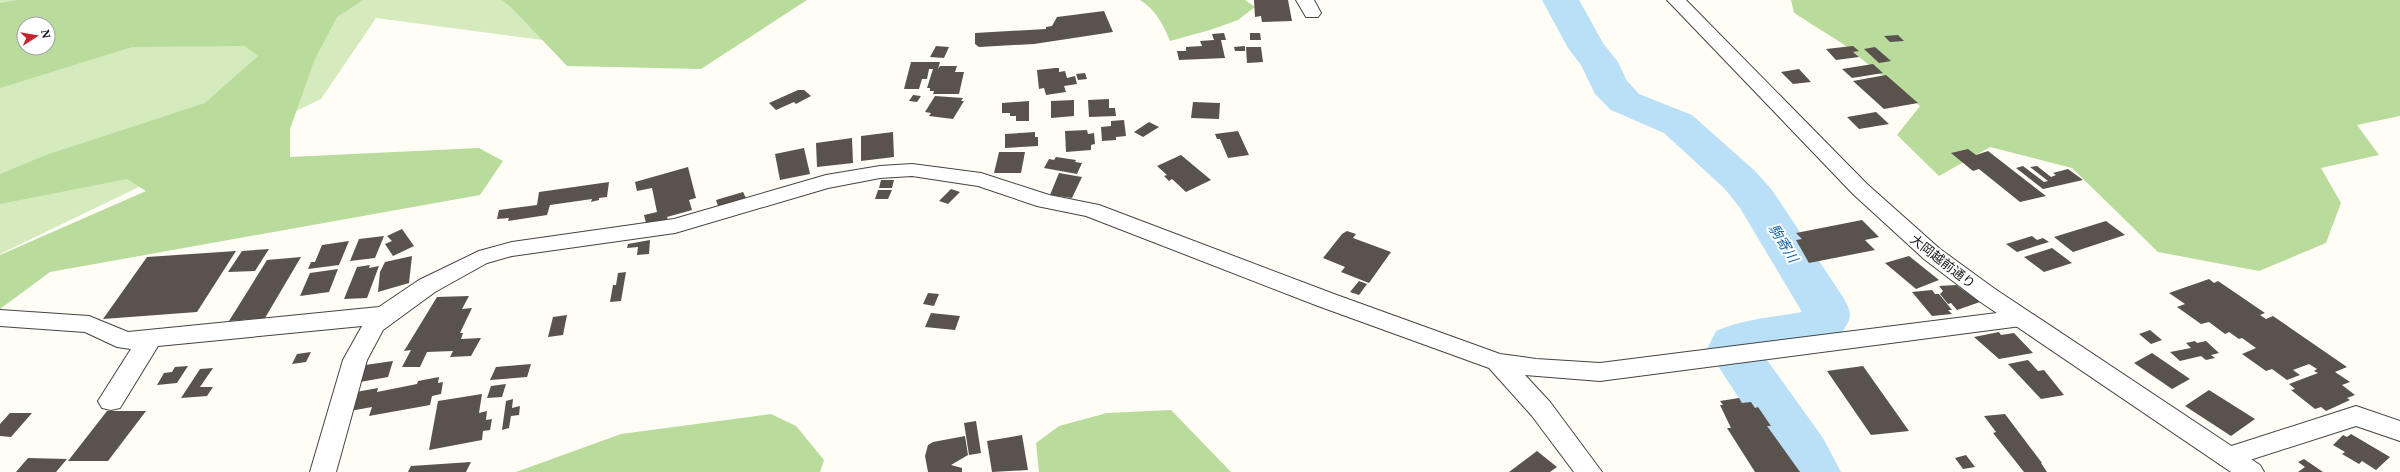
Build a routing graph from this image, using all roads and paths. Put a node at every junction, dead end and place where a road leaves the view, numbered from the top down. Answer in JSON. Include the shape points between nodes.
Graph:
{"nodes":[{"id":1,"x":1676,"y":0,"type":"edge"},
{"id":2,"x":385,"y":315,"type":"junction"},
{"id":3,"x":0,"y":318,"type":"edge"},
{"id":4,"x":2021,"y":318,"type":"junction"},
{"id":5,"x":150,"y":339,"type":"junction"},
{"id":6,"x":1498,"y":362,"type":"junction"},
{"id":7,"x":111,"y":401,"type":"dead end"},
{"id":8,"x":2400,"y":431,"type":"edge"},
{"id":9,"x":2228,"y":456,"type":"junction"},
{"id":10,"x":323,"y":472,"type":"edge"},
{"id":11,"x":1589,"y":472,"type":"edge"},
{"id":12,"x":2251,"y":472,"type":"edge"}],
"edges":[{"from":1,"to":4,"type":"street","name":"大岡越前通り","via":[[1884,212],[1957,274]]},
{"from":2,"to":5,"type":"street"},
{"from":2,"to":6,"type":"street","via":[[427,286],[479,258],[540,244],[675,226],[826,182],[880,172],[912,170],[981,180],[1045,201],[1091,210],[1326,300]]},
{"from":2,"to":10,"type":"street","via":[[374,325],[355,360]]},
{"from":3,"to":5,"type":"street","via":[[89,324],[124,341]]},
{"from":4,"to":6,"type":"street","via":[[1600,372],[1536,368]]},
{"from":4,"to":9,"type":"street","name":"大岡越前通り"},
{"from":5,"to":7,"type":"street"},
{"from":6,"to":11,"type":"street","via":[[1541,409]]},
{"from":8,"to":9,"type":"street","via":[[2356,416]]},
{"from":9,"to":12,"type":"street","name":"大岡越前通り"}]}
